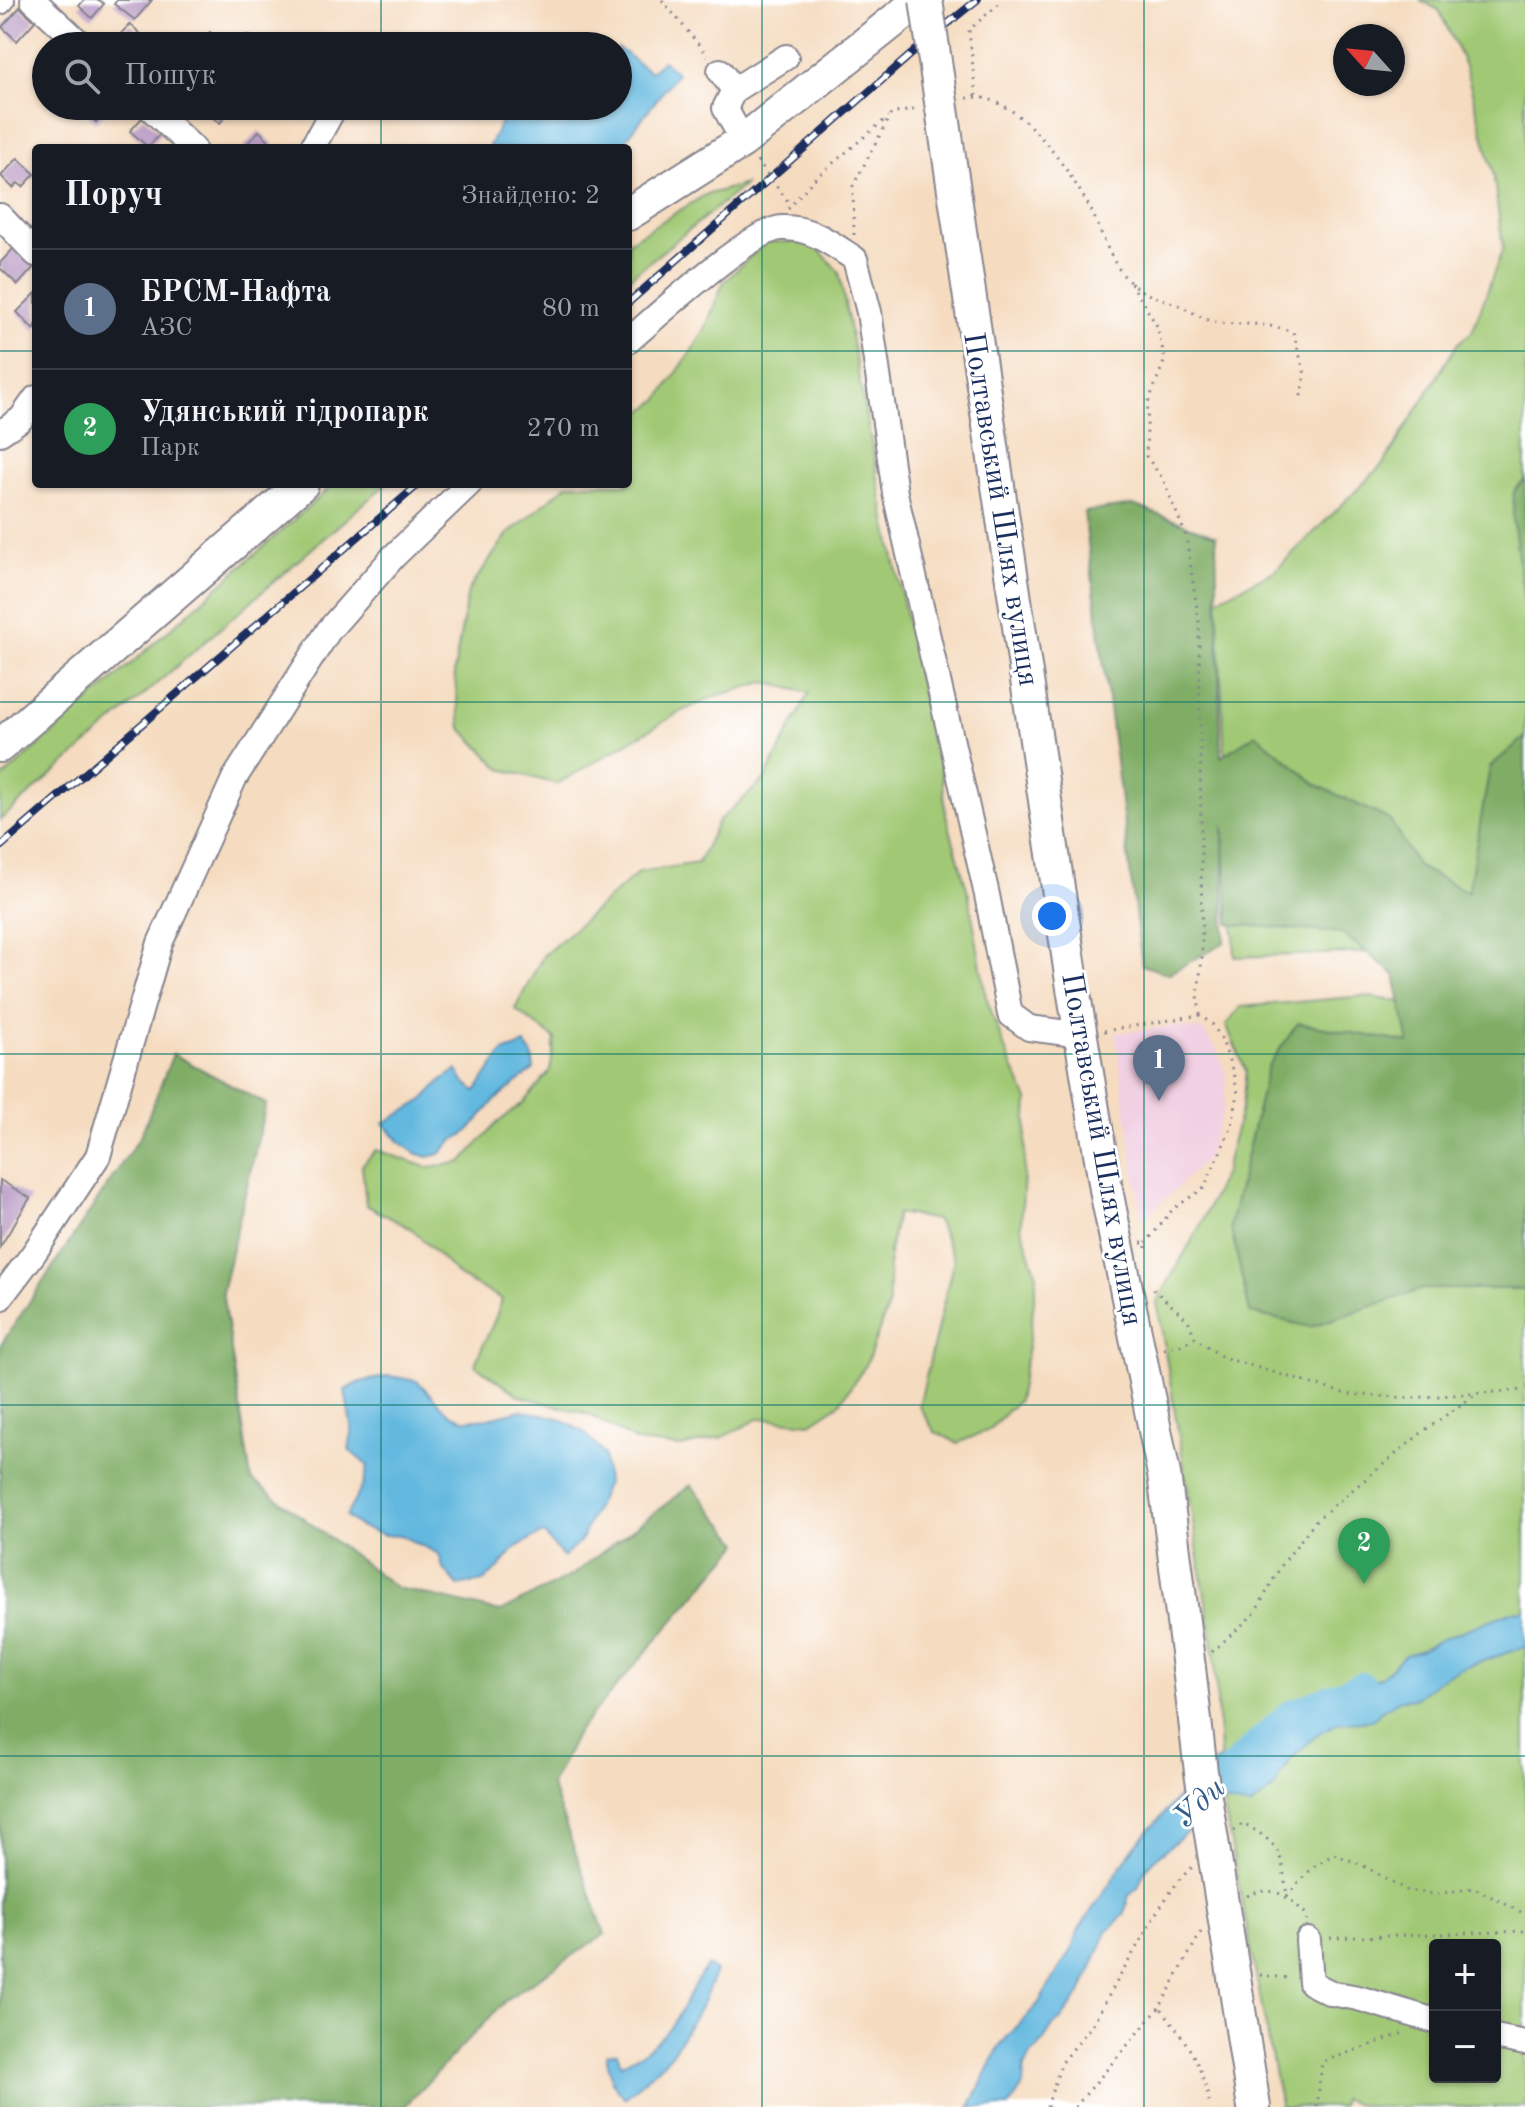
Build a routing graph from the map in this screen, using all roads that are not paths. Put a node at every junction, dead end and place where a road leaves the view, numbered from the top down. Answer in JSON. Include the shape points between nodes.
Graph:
{"nodes":[{"id":1,"x":33,"y":0,"type":"edge"},
{"id":2,"x":920,"y":0,"type":"edge"},
{"id":3,"x":926,"y":0,"type":"edge"},
{"id":4,"x":68,"y":32,"type":"edge"},
{"id":5,"x":786,"y":57,"type":"dead end"},
{"id":6,"x":163,"y":120,"type":"edge"},
{"id":7,"x":327,"y":120,"type":"edge"},
{"id":8,"x":743,"y":141,"type":"junction"},
{"id":9,"x":189,"y":144,"type":"edge"},
{"id":10,"x":314,"y":144,"type":"edge"},
{"id":11,"x":632,"y":211,"type":"edge"},
{"id":12,"x":0,"y":216,"type":"edge"},
{"id":13,"x":32,"y":250,"type":"edge"},
{"id":14,"x":632,"y":338,"type":"edge"},
{"id":15,"x":32,"y":404,"type":"edge"},
{"id":16,"x":0,"y":433,"type":"edge"},
{"id":17,"x":297,"y":488,"type":"edge"},
{"id":18,"x":465,"y":488,"type":"edge"},
{"id":19,"x":0,"y":746,"type":"edge"},
{"id":20,"x":1082,"y":1035,"type":"junction"},
{"id":21,"x":0,"y":1298,"type":"edge"},
{"id":22,"x":1308,"y":1940,"type":"road end"},
{"id":23,"x":1429,"y":2019,"type":"edge"},
{"id":24,"x":1501,"y":2038,"type":"edge"},
{"id":25,"x":1525,"y":2043,"type":"edge"},
{"id":26,"x":1254,"y":2107,"type":"edge"}],
"edges":[{"from":1,"to":4,"type":"street"},
{"from":2,"to":8,"type":"main road"},
{"from":3,"to":20,"type":"main road","name":"Полтавський Шлях вулиця","bridge":true},
{"from":5,"to":8,"type":"street","via":[[727,80],[725,108]]},
{"from":6,"to":9,"type":"street"},
{"from":7,"to":10,"type":"street"},
{"from":8,"to":11,"type":"main road"},
{"from":12,"to":13,"type":"street"},
{"from":14,"to":20,"type":"street","via":[[711,270],[768,232],[814,232],[855,259],[869,312],[895,493],[1010,1014],[1029,1028]]},
{"from":15,"to":16,"type":"street"},
{"from":17,"to":19,"type":"main road"},
{"from":18,"to":21,"type":"street","via":[[394,556],[329,630],[234,779],[160,943],[98,1156]]},
{"from":20,"to":26,"type":"main road","name":"Полтавський Шлях вулиця","bridge":true,"via":[[1107,1195],[1136,1247],[1141,1354],[1164,1474],[1201,1772]]},
{"from":22,"to":23,"type":"street","via":[[1311,1983]]},
{"from":24,"to":25,"type":"street"}]}
